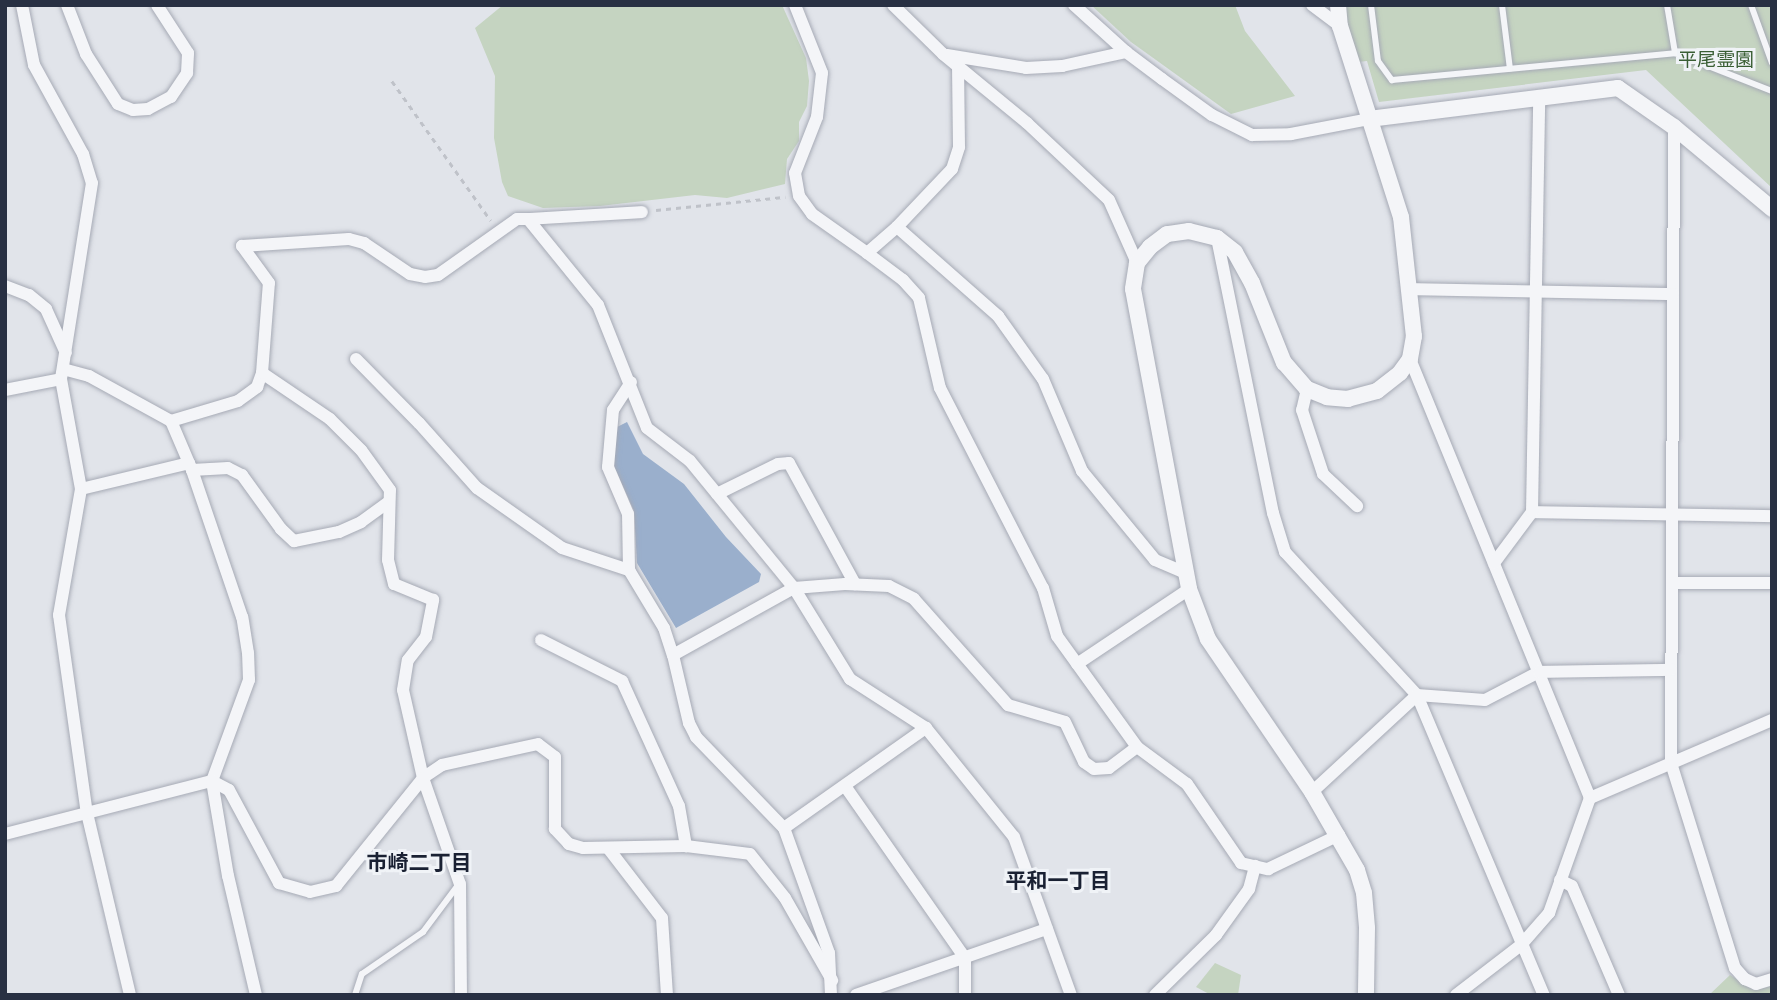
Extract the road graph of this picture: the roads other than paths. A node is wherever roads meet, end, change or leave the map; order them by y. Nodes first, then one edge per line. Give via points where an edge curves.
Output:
1 (22, 5) edge
2 (67, 5) edge
3 (157, 5) edge
4 (795, 5) edge
5 (893, 5) edge
6 (1074, 5) edge
7 (1312, 5) edge
8 (1338, 5) edge
9 (1371, 5) edge
10 (1502, 5) edge
11 (1667, 5) edge
12 (1751, 5) edge
13 (1340, 26) junction
14 (1126, 52) junction
15 (1675, 53) junction
16 (943, 54) junction
17 (1772, 63) edge
18 (958, 65) junction
19 (1510, 69) junction
20 (1772, 92) edge
21 (1539, 99) junction
22 (1369, 119) junction
23 (1674, 127) junction
24 (1772, 209) edge
25 (642, 212) road end
26 (528, 219) junction
27 (897, 227) junction
28 (1217, 238) junction
29 (867, 253) junction
30 (1137, 263) junction
31 (5, 286) edge
32 (1411, 289) junction
33 (1536, 291) junction
34 (1673, 294) junction
35 (66, 353) junction
36 (356, 359) dead end
37 (1410, 359) junction
38 (262, 373) junction
39 (62, 374) junction
40 (631, 382) junction
41 (5, 390) edge
42 (1307, 390) junction
43 (172, 421) junction
44 (190, 467) junction
45 (81, 489) junction
46 (717, 494) junction
47 (389, 502) junction
48 (1357, 506) dead end
49 (1532, 512) junction
50 (1672, 515) junction
51 (1772, 516) edge
52 (1494, 563) junction
53 (629, 570) junction
54 (1187, 581) junction
55 (1671, 583) junction
56 (1772, 583) edge
57 (855, 584) junction
58 (793, 588) junction
59 (541, 640) dead end
60 (673, 655) junction
61 (1077, 664) junction
62 (1671, 670) junction
63 (1539, 672) junction
64 (1417, 695) junction
65 (1772, 720) edge
66 (926, 727) junction
67 (1137, 747) junction
68 (1671, 764) junction
69 (423, 778) junction
70 (212, 781) junction
71 (845, 786) junction
72 (1312, 792) junction
73 (1590, 798) junction
74 (87, 813) junction
75 (784, 828) junction
76 (5, 834) edge
77 (1339, 835) junction
78 (686, 846) junction
79 (607, 848) junction
80 (1255, 866) junction
81 (1560, 880) junction
82 (460, 884) junction
83 (1047, 929) junction
84 (1521, 945) junction
85 (965, 958) junction
86 (1772, 979) edge
87 (832, 980) junction
88 (130, 995) edge
89 (256, 995) edge
90 (355, 995) edge
91 (461, 995) edge
92 (667, 995) edge
93 (831, 995) edge
94 (856, 995) edge
95 (965, 995) edge
96 (1071, 995) edge
97 (1156, 995) edge
98 (1366, 995) edge
99 (1456, 995) edge
100 (1544, 995) edge
101 (1619, 995) edge

1 - 35 street via 34,65 83,154 92,183
2 - 3 street via 86,54 118,104 133,110 148,109 171,97 187,73 188,53
4 - 29 street via 822,73 817,117 795,173 799,196 812,214
5 - 16 street
6 - 14 street
7 - 13 street
8 - 13 street
9 - 19 lane via 1378,61 1392,80
10 - 19 lane
11 - 15 lane
12 - 17 lane
13 - 22 street
14 - 16 street via 1062,66 1026,68
14 - 22 street via 1212,115 1252,135 1292,134
15 - 19 lane
15 - 20 lane
16 - 18 street
18 - 27 street via 959,147 952,169
18 - 30 street via 1109,200
21 - 22 street
21 - 23 street via 1618,88
21 - 33 street
22 - 32 street via 1401,218
23 - 24 street
23 - 34 street
25 - 26 street
26 - 38 street via 517,219 438,275 425,277 410,274 349,239 242,246 269,283
26 - 40 street via 598,305
27 - 29 street
27 - 54 street via 998,316 1043,379 1082,471 1155,560
28 - 30 street via 1189,230 1167,234
28 - 42 street via 1235,252 1283,363
28 - 64 street via 1285,552
29 - 61 street via 919,298 940,388 1043,588 1057,636
30 - 54 street via 1133,289 1138,324
31 - 35 street via 29,295 46,309
32 - 33 street
32 - 37 street via 1414,336
33 - 34 street
33 - 49 street
34 - 50 street
35 - 39 street
36 - 53 street via 477,488 562,548
37 - 42 street via 1377,391 1348,399
37 - 52 street
38 - 43 street via 257,387 238,401
38 - 47 street via 330,419 361,450 390,490
39 - 41 street
39 - 43 street via 89,376
39 - 45 street
40 - 46 street via 647,428 691,461
40 - 53 street via 613,410 608,467 628,514
42 - 48 street via 1302,410 1323,474
43 - 44 street
44 - 45 street
44 - 47 street via 228,468 242,475 295,541 339,532
44 - 70 street via 242,618 248,653 249,680
45 - 74 street via 59,615
46 - 57 street via 789,463
46 - 58 street
47 - 69 street via 388,559 394,584 433,600 426,637 408,660 403,690
49 - 50 street
49 - 52 street
50 - 51 street
50 - 55 street
52 - 63 street
53 - 60 street via 664,628
54 - 61 street
54 - 72 street via 1208,639
55 - 56 street
55 - 62 street
57 - 58 street
57 - 67 street via 889,586 914,599 1008,705 1065,722 1084,762 1094,769 1109,768
58 - 60 street
58 - 66 street via 850,679
59 - 78 street via 622,681 679,806
60 - 75 street via 696,737
61 - 67 street
62 - 63 street
62 - 68 street
63 - 64 street via 1485,700
63 - 73 street
64 - 72 street
64 - 84 street
65 - 68 street
66 - 71 street
66 - 83 street via 1014,837
67 - 80 street via 1187,784 1241,863
68 - 73 street
68 - 86 street via 1735,968 1756,984
69 - 70 street via 336,886 310,892 279,883 229,790
69 - 79 street via 442,765 538,744 555,757 555,829 569,844
69 - 82 street
70 - 74 street
70 - 89 street
71 - 75 street
71 - 85 street
72 - 77 street
73 - 81 street
74 - 76 street
74 - 88 street
75 - 87 street via 829,953
77 - 80 street via 1268,869
77 - 98 street via 1364,893
78 - 79 street
78 - 87 street via 750,854 785,898
79 - 92 street via 662,918
80 - 97 street via 1249,890 1216,934
81 - 84 street via 1549,913
81 - 101 street via 1572,886
82 - 90 lane via 423,932 362,974
82 - 91 street
83 - 85 street
83 - 96 street
84 - 99 street
84 - 100 street
85 - 94 street
85 - 95 street
87 - 93 street

